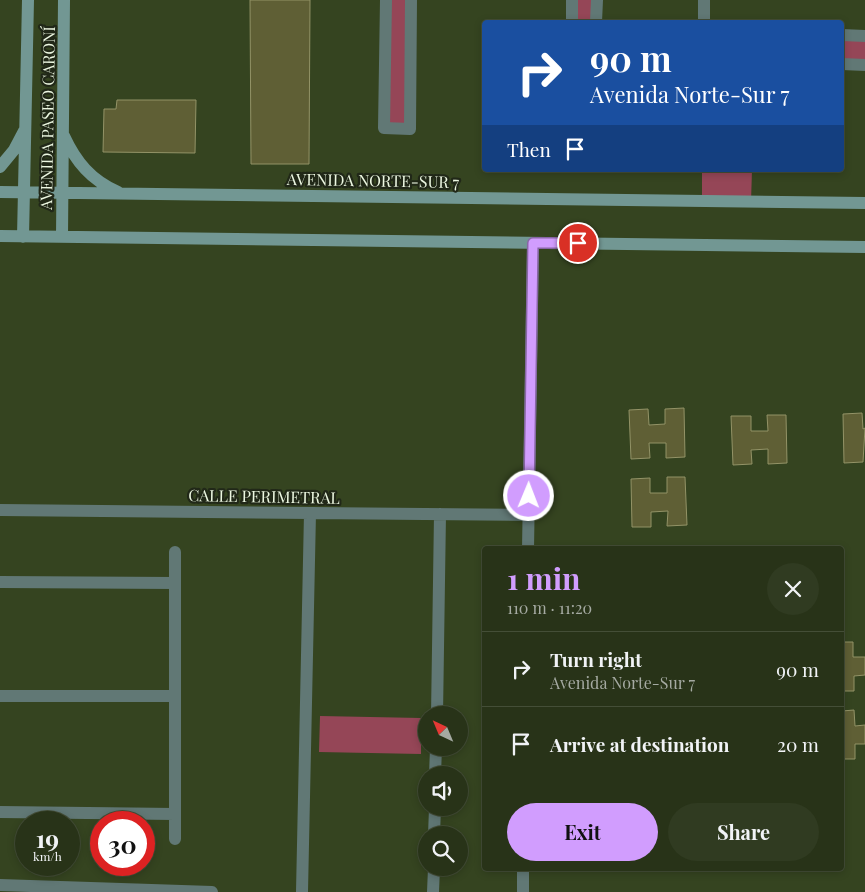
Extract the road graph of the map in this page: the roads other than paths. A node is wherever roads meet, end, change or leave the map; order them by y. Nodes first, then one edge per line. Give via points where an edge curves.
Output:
1 (28, 0) edge
2 (64, 0) edge
3 (386, 0) edge
4 (412, 0) edge
5 (572, 0) edge
6 (597, 0) edge
7 (704, 0) edge
8 (572, 20) edge
9 (596, 20) edge
10 (704, 20) edge
11 (844, 35) edge
12 (865, 36) edge
13 (844, 64) edge
14 (865, 65) edge
15 (25, 129) junction
16 (63, 134) junction
17 (0, 167) edge
18 (0, 192) edge
19 (24, 192) junction
20 (62, 192) junction
21 (120, 193) junction
22 (865, 203) edge
23 (0, 236) edge
24 (23, 237) junction
25 (62, 237) junction
26 (533, 243) junction
27 (865, 247) edge
28 (0, 510) edge
29 (310, 513) junction
30 (440, 514) junction
31 (528, 515) junction
32 (528, 546) edge
33 (174, 552) dead end
34 (0, 582) edge
35 (175, 583) junction
36 (0, 696) edge
37 (175, 696) junction
38 (436, 706) edge
39 (0, 812) edge
40 (175, 814) junction
41 (175, 839) dead end
42 (523, 871) edge
43 (434, 876) edge
44 (0, 885) edge
45 (212, 892) edge
46 (302, 892) edge
47 (433, 892) edge
48 (523, 892) edge

1 - 15 main road, AVENIDA PASEO CARONÍ
2 - 16 main road, AVENIDA PASEO CARONÍ
3 - 4 street via 384,128 410,129
5 - 8 street
6 - 9 street
7 - 10 street
11 - 12 street
13 - 14 street
15 - 17 main road
15 - 19 main road, AVENIDA PASEO CARONÍ
16 - 20 main road, AVENIDA PASEO CARONÍ
16 - 21 main road via 71,152 88,173
18 - 19 main road, AVENIDA NORTE-SUR 7
19 - 20 main road, AVENIDA NORTE-SUR 7
19 - 24 main road, AVENIDA PASEO CARONÍ
20 - 21 main road, AVENIDA NORTE-SUR 7
20 - 25 main road, AVENIDA PASEO CARONÍ
21 - 22 main road, AVENIDA NORTE-SUR 7
23 - 24 main road
24 - 25 main road
25 - 26 main road
26 - 27 main road
26 - 31 street
28 - 29 street, CALLE PERIMETRAL
29 - 30 street, CALLE PERIMETRAL
29 - 46 street
30 - 31 street, CALLE PERIMETRAL
30 - 38 street
31 - 32 street
33 - 35 street
34 - 35 street
35 - 37 street
36 - 37 street
37 - 40 street
39 - 40 street
40 - 41 street
42 - 48 street
43 - 47 street
44 - 45 street

